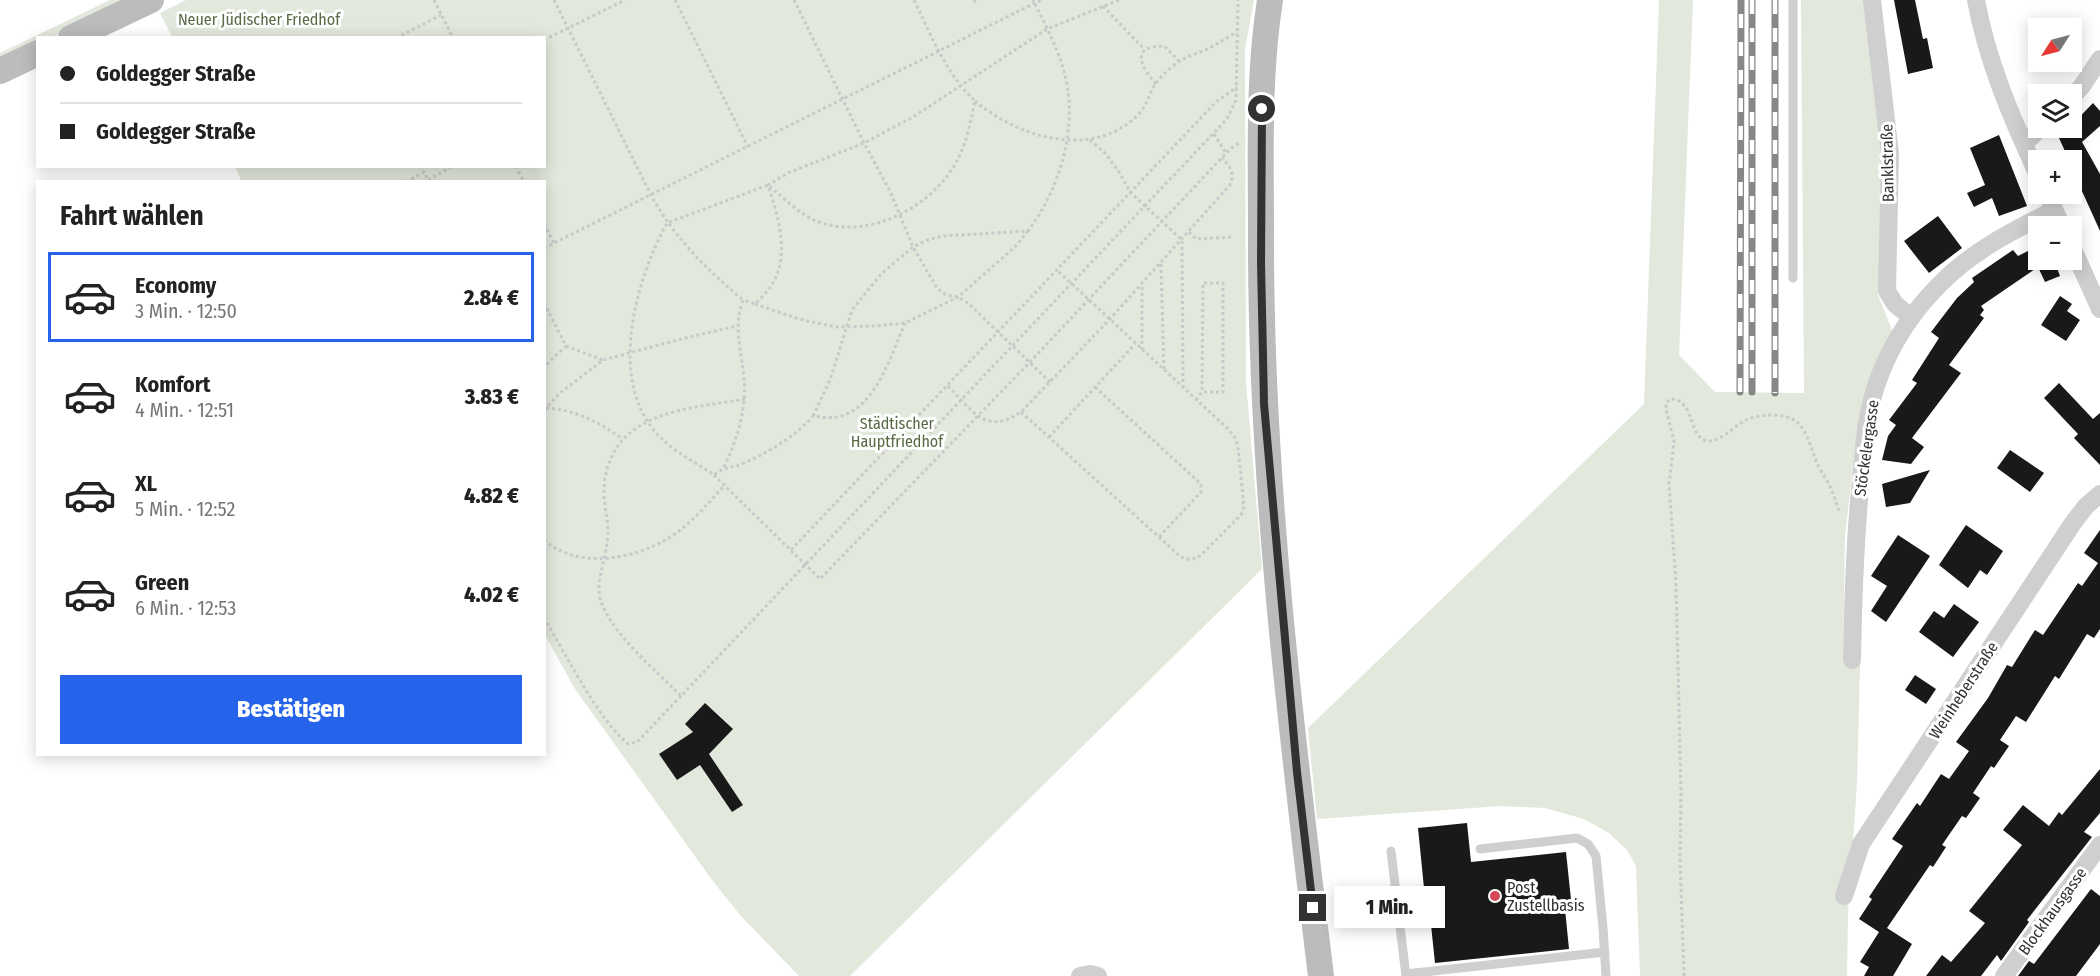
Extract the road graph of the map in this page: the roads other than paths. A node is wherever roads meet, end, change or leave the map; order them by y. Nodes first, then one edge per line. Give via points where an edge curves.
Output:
1 (151, 0) edge
2 (1270, 0) edge
3 (1793, 0) edge
4 (1872, 0) edge
5 (1976, 0) edge
6 (76, 36) edge
7 (36, 54) edge
8 (2100, 59) edge
9 (0, 71) edge
10 (2082, 86) edge
11 (2030, 138) edge
12 (2024, 144) junction
13 (2028, 153) edge
14 (2048, 204) edge
15 (2082, 269) edge
16 (1793, 278) dead end
17 (2100, 309) edge
18 (1911, 317) junction
19 (2100, 494) edge
20 (1852, 660) dead end
21 (2100, 846) edge
22 (1480, 849) dead end
23 (1391, 851) dead end
24 (1844, 896) dead end
25 (1605, 952) junction
26 (1406, 975) edge
27 (1080, 976) edge
28 (1098, 976) edge
29 (1321, 976) edge
30 (1606, 976) edge
31 (2004, 976) edge

1 - 6 street
2 - 29 street via 1261,129 1264,404 1297,772
3 - 16 lane
4 - 18 street, Banklstraße via 1890,154 1887,291
5 - 12 street via 1997,80
7 - 9 street
8 - 10 street
11 - 12 street
12 - 13 street
14 - 18 street, Stöckelergasse via 1970,258 1940,283
15 - 17 street
18 - 20 street, Stöckelergasse via 1892,346 1869,412 1854,541
19 - 24 street, Weinheberstraße via 2073,523 1861,844
21 - 31 street, Blockhausgasse
22 - 25 lane via 1577,838 1588,844 1596,856
23 - 26 lane
25 - 26 lane
25 - 30 lane
27 - 28 street

